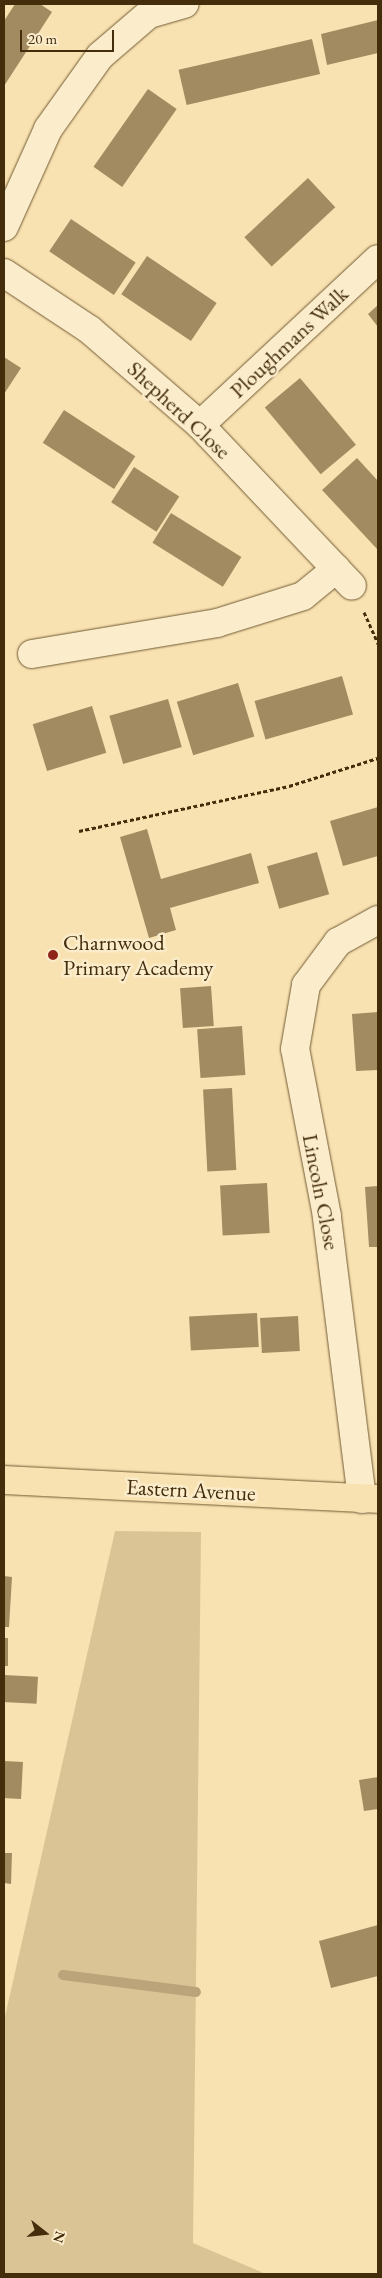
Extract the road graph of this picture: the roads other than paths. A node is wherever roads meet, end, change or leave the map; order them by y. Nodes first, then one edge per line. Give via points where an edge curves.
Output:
1 (185, 4) edge
2 (4, 227) edge
3 (378, 259) edge
4 (4, 273) edge
5 (200, 425) junction
6 (32, 654) dead end
7 (378, 920) edge
8 (4, 1480) edge
9 (370, 1499) edge

1 - 2 street via 149,14 100,56 48,129
3 - 5 street, Ploughmans Walk
4 - 5 street, Shepherd Close via 90,330
5 - 6 street, Shepherd Close via 344,577 303,596 217,623
7 - 9 street, Lincoln Close via 338,942 306,985 295,1049 327,1216
8 - 9 highway, Eastern Avenue

